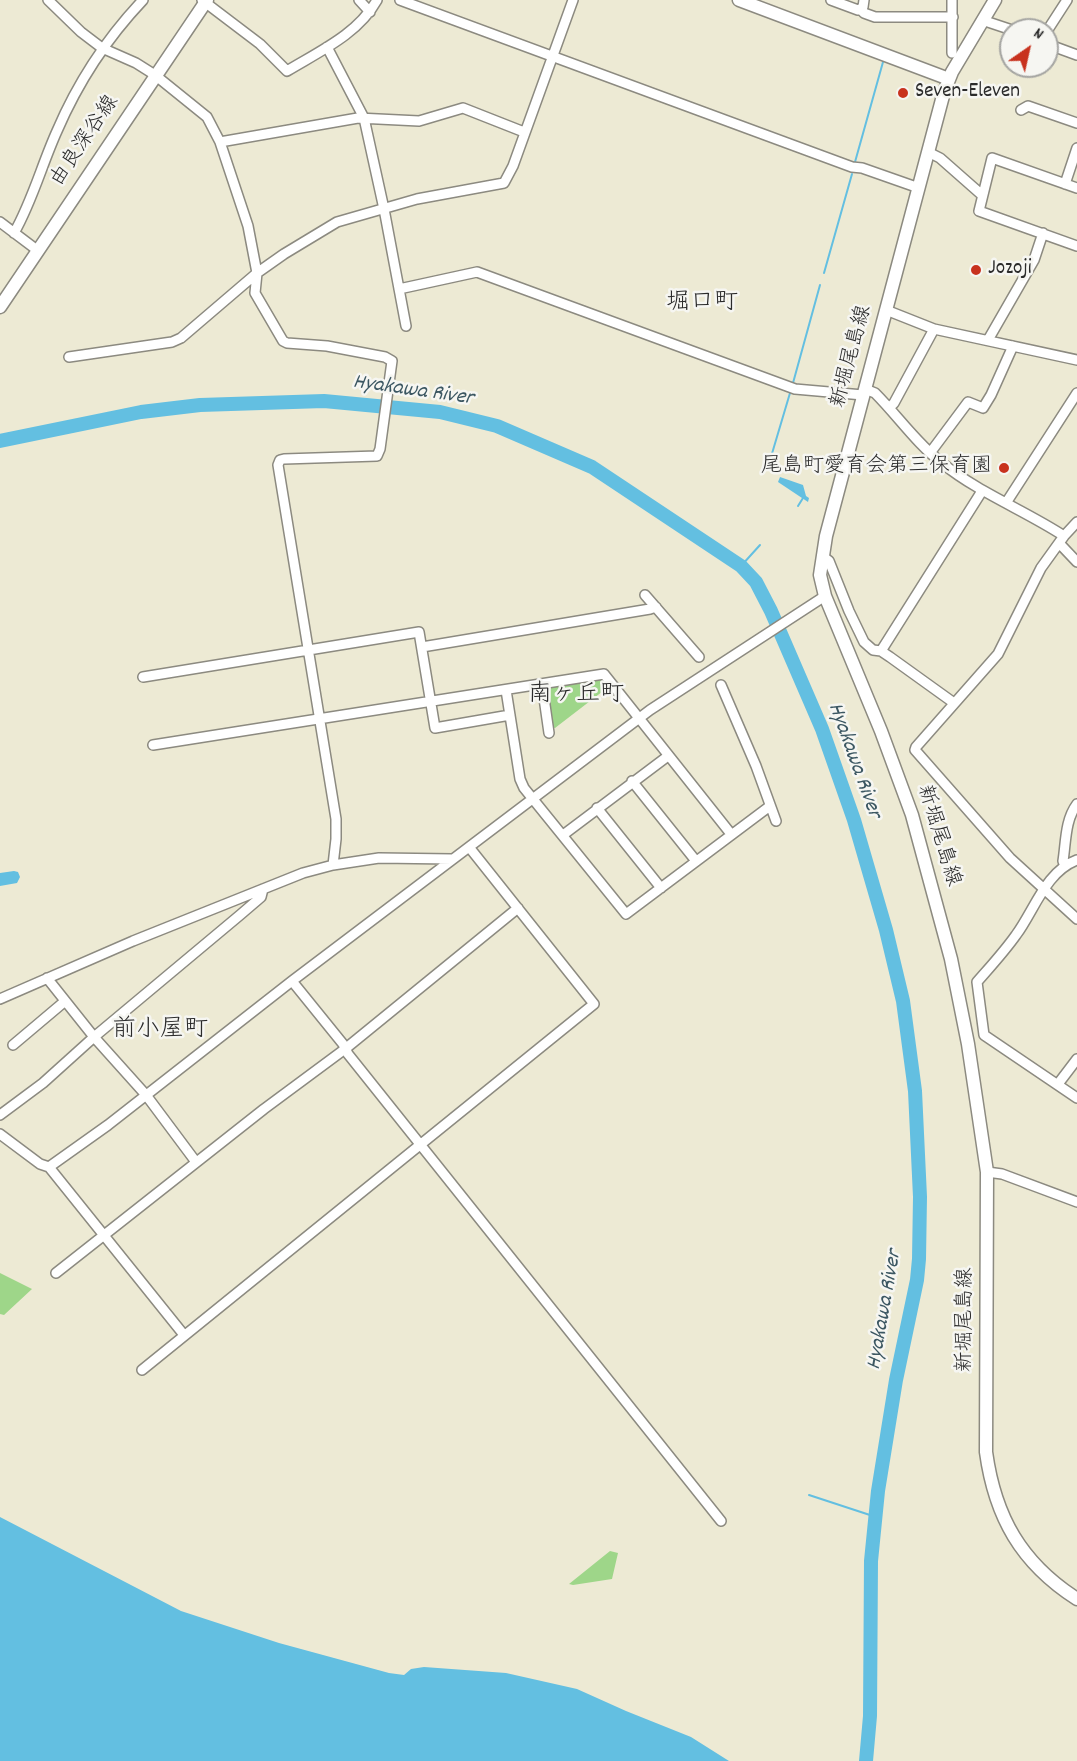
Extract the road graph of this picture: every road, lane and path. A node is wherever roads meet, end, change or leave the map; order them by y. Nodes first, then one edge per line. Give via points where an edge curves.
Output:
1 (48, 0) edge
2 (143, 0) edge
3 (359, 0) edge
4 (377, 0) edge
5 (400, 0) edge
6 (573, 0) edge
7 (831, 0) edge
8 (952, 0) edge
9 (995, 0) edge
10 (1067, 0) edge
11 (205, 1) edge
12 (743, 1) edge
13 (862, 5) edge
14 (370, 12) junction
15 (953, 17) junction
16 (1055, 18) edge
17 (982, 20) junction
18 (999, 26) edge
19 (327, 47) junction
20 (102, 48) junction
21 (1059, 48) edge
22 (952, 53) dead end
23 (1077, 55) edge
24 (553, 57) junction
25 (155, 75) junction
26 (949, 79) junction
27 (1021, 110) dead end
28 (364, 118) junction
29 (1077, 123) edge
30 (524, 132) junction
31 (220, 142) junction
32 (1077, 148) edge
33 (928, 152) junction
34 (1065, 184) junction
35 (919, 188) junction
36 (1077, 188) edge
37 (982, 195) junction
38 (384, 208) junction
39 (0, 222) edge
40 (15, 233) junction
41 (1043, 233) junction
42 (1077, 246) edge
43 (37, 250) junction
44 (257, 273) junction
45 (399, 289) junction
46 (0, 307) edge
47 (886, 310) junction
48 (406, 326) dead end
49 (934, 329) junction
50 (988, 340) junction
51 (1013, 346) junction
52 (69, 357) dead end
53 (1077, 360) edge
54 (864, 392) junction
55 (1077, 393) edge
56 (889, 408) junction
57 (930, 453) junction
58 (982, 491) junction
59 (1006, 503) junction
60 (1077, 522) edge
61 (1061, 539) junction
62 (822, 556) junction
63 (1077, 562) edge
64 (645, 595) dead end
65 (825, 597) junction
66 (656, 607) junction
67 (422, 647) junction
68 (309, 651) junction
69 (881, 651) junction
70 (699, 657) dead end
71 (143, 677) dead end
72 (542, 684) junction
73 (721, 685) dead end
74 (506, 690) junction
75 (430, 701) junction
76 (954, 703) junction
77 (510, 715) junction
78 (639, 719) junction
79 (319, 720) junction
80 (549, 733) dead end
81 (153, 745) dead end
82 (668, 756) junction
83 (632, 781) junction
84 (533, 799) junction
85 (1077, 804) edge
86 (770, 806) junction
87 (597, 808) junction
88 (776, 821) dead end
89 (731, 834) junction
90 (563, 835) junction
91 (470, 847) junction
92 (452, 859) junction
93 (1077, 860) edge
94 (696, 861) junction
95 (333, 865) junction
96 (1065, 866) junction
97 (661, 888) junction
98 (263, 889) junction
99 (1044, 890) junction
100 (518, 908) junction
101 (1077, 920) edge
102 (47, 978) junction
103 (292, 981) junction
104 (0, 999) edge
105 (64, 1002) junction
106 (94, 1037) junction
107 (13, 1045) dead end
108 (345, 1049) junction
109 (1077, 1059) edge
110 (1058, 1084) junction
111 (146, 1095) junction
112 (1077, 1098) edge
113 (0, 1115) edge
114 (0, 1134) edge
115 (422, 1145) junction
116 (196, 1162) junction
117 (49, 1167) junction
118 (987, 1172) junction
119 (1077, 1202) edge
120 (104, 1234) junction
121 (56, 1273) dead end
122 (184, 1335) junction
123 (142, 1370) dead end
124 (721, 1521) dead end
125 (1077, 1599) edge

1 - 20 street
2 - 20 street
3 - 14 street
4 - 14 street
5 - 24 street
6 - 24 street
7 - 13 street
8 - 15 street
9 - 17 main road, 新堀尾島線
10 - 16 street
11 - 19 street via 260,44 287,71
11 - 25 main road, 由良深谷線
12 - 26 main road
13 - 15 street via 864,13 875,17
14 - 19 street via 358,26
15 - 22 street
17 - 18 street
17 - 26 main road, 新堀尾島線
19 - 28 street
20 - 25 street
20 - 40 street via 57,130
21 - 23 street
24 - 30 street
24 - 35 street
25 - 31 street via 207,117
25 - 43 main road, 由良深谷線
26 - 33 main road, 新堀尾島線
27 - 29 street via 1028,106
28 - 30 street via 419,121 463,108
28 - 31 street
28 - 38 street
30 - 38 street via 504,183
31 - 44 street via 248,226
32 - 34 street
33 - 35 main road, 新堀尾島線
33 - 37 street
34 - 36 street
34 - 37 street via 992,158
35 - 47 main road, 新堀尾島線
37 - 41 street via 979,211
38 - 44 street via 337,222
38 - 45 street
39 - 40 street
40 - 43 street
41 - 42 street
41 - 50 street via 1035,260
43 - 46 main road, 由良深谷線
44 - 52 street via 181,338
44 - 68 street via 255,293 287,343 327,346 392,361 377,456 284,459 278,465
45 - 48 street
45 - 54 street via 477,272 795,389
47 - 49 street
47 - 54 main road, 新堀尾島線
49 - 50 street
49 - 56 street
50 - 51 street
51 - 53 street
51 - 57 street via 982,408 968,402
54 - 56 street via 875,393
54 - 62 main road, 新堀尾島線
55 - 59 street
56 - 57 street
57 - 58 street
58 - 59 street
58 - 69 street
59 - 61 street via 1037,518
60 - 61 street
61 - 63 street
61 - 76 street via 1041,568 998,654
62 - 65 main road, 新堀尾島線 via 820,575
62 - 69 street via 829,561 864,642
64 - 66 street
65 - 78 street
65 - 118 main road, 新堀尾島線 via 897,773 937,901 960,1003
66 - 67 street
66 - 70 street
67 - 68 street via 419,632
67 - 75 street
68 - 71 street
68 - 79 street
69 - 76 street
72 - 74 street
72 - 78 street via 604,675
72 - 80 street
73 - 86 street
74 - 75 street
74 - 77 street
75 - 77 street via 435,728
75 - 79 street
76 - 99 street via 916,747 917,753 1010,858
77 - 84 street via 520,779
78 - 82 street
78 - 84 street
79 - 81 street
79 - 95 street via 336,819
82 - 83 street
82 - 89 street
83 - 87 street
83 - 94 street
84 - 90 street
84 - 91 street
85 - 96 street via 1068,821
86 - 88 street
86 - 89 street
87 - 90 street
87 - 97 street
89 - 94 street
90 - 97 street via 626,914
91 - 92 street
91 - 100 street
92 - 95 street via 379,858
92 - 103 street
93 - 96 street
94 - 97 street
95 - 98 street
96 - 99 street
98 - 102 street
98 - 106 street via 261,897
99 - 101 street
99 - 110 street via 1017,934 977,982 984,1035
100 - 108 street
100 - 115 street via 594,1004
102 - 104 street
102 - 105 street
103 - 108 street
103 - 111 street
105 - 106 street
105 - 107 street
106 - 111 street
106 - 113 street
108 - 115 street
108 - 116 street
109 - 110 street
110 - 112 street
111 - 116 street
111 - 117 street
114 - 117 street
115 - 122 street
115 - 124 street
116 - 120 street
117 - 120 street
118 - 119 street
118 - 125 main road, 新堀尾島線 via 989,1477 1008,1530 1051,1581
120 - 121 street
120 - 122 street
122 - 123 street

